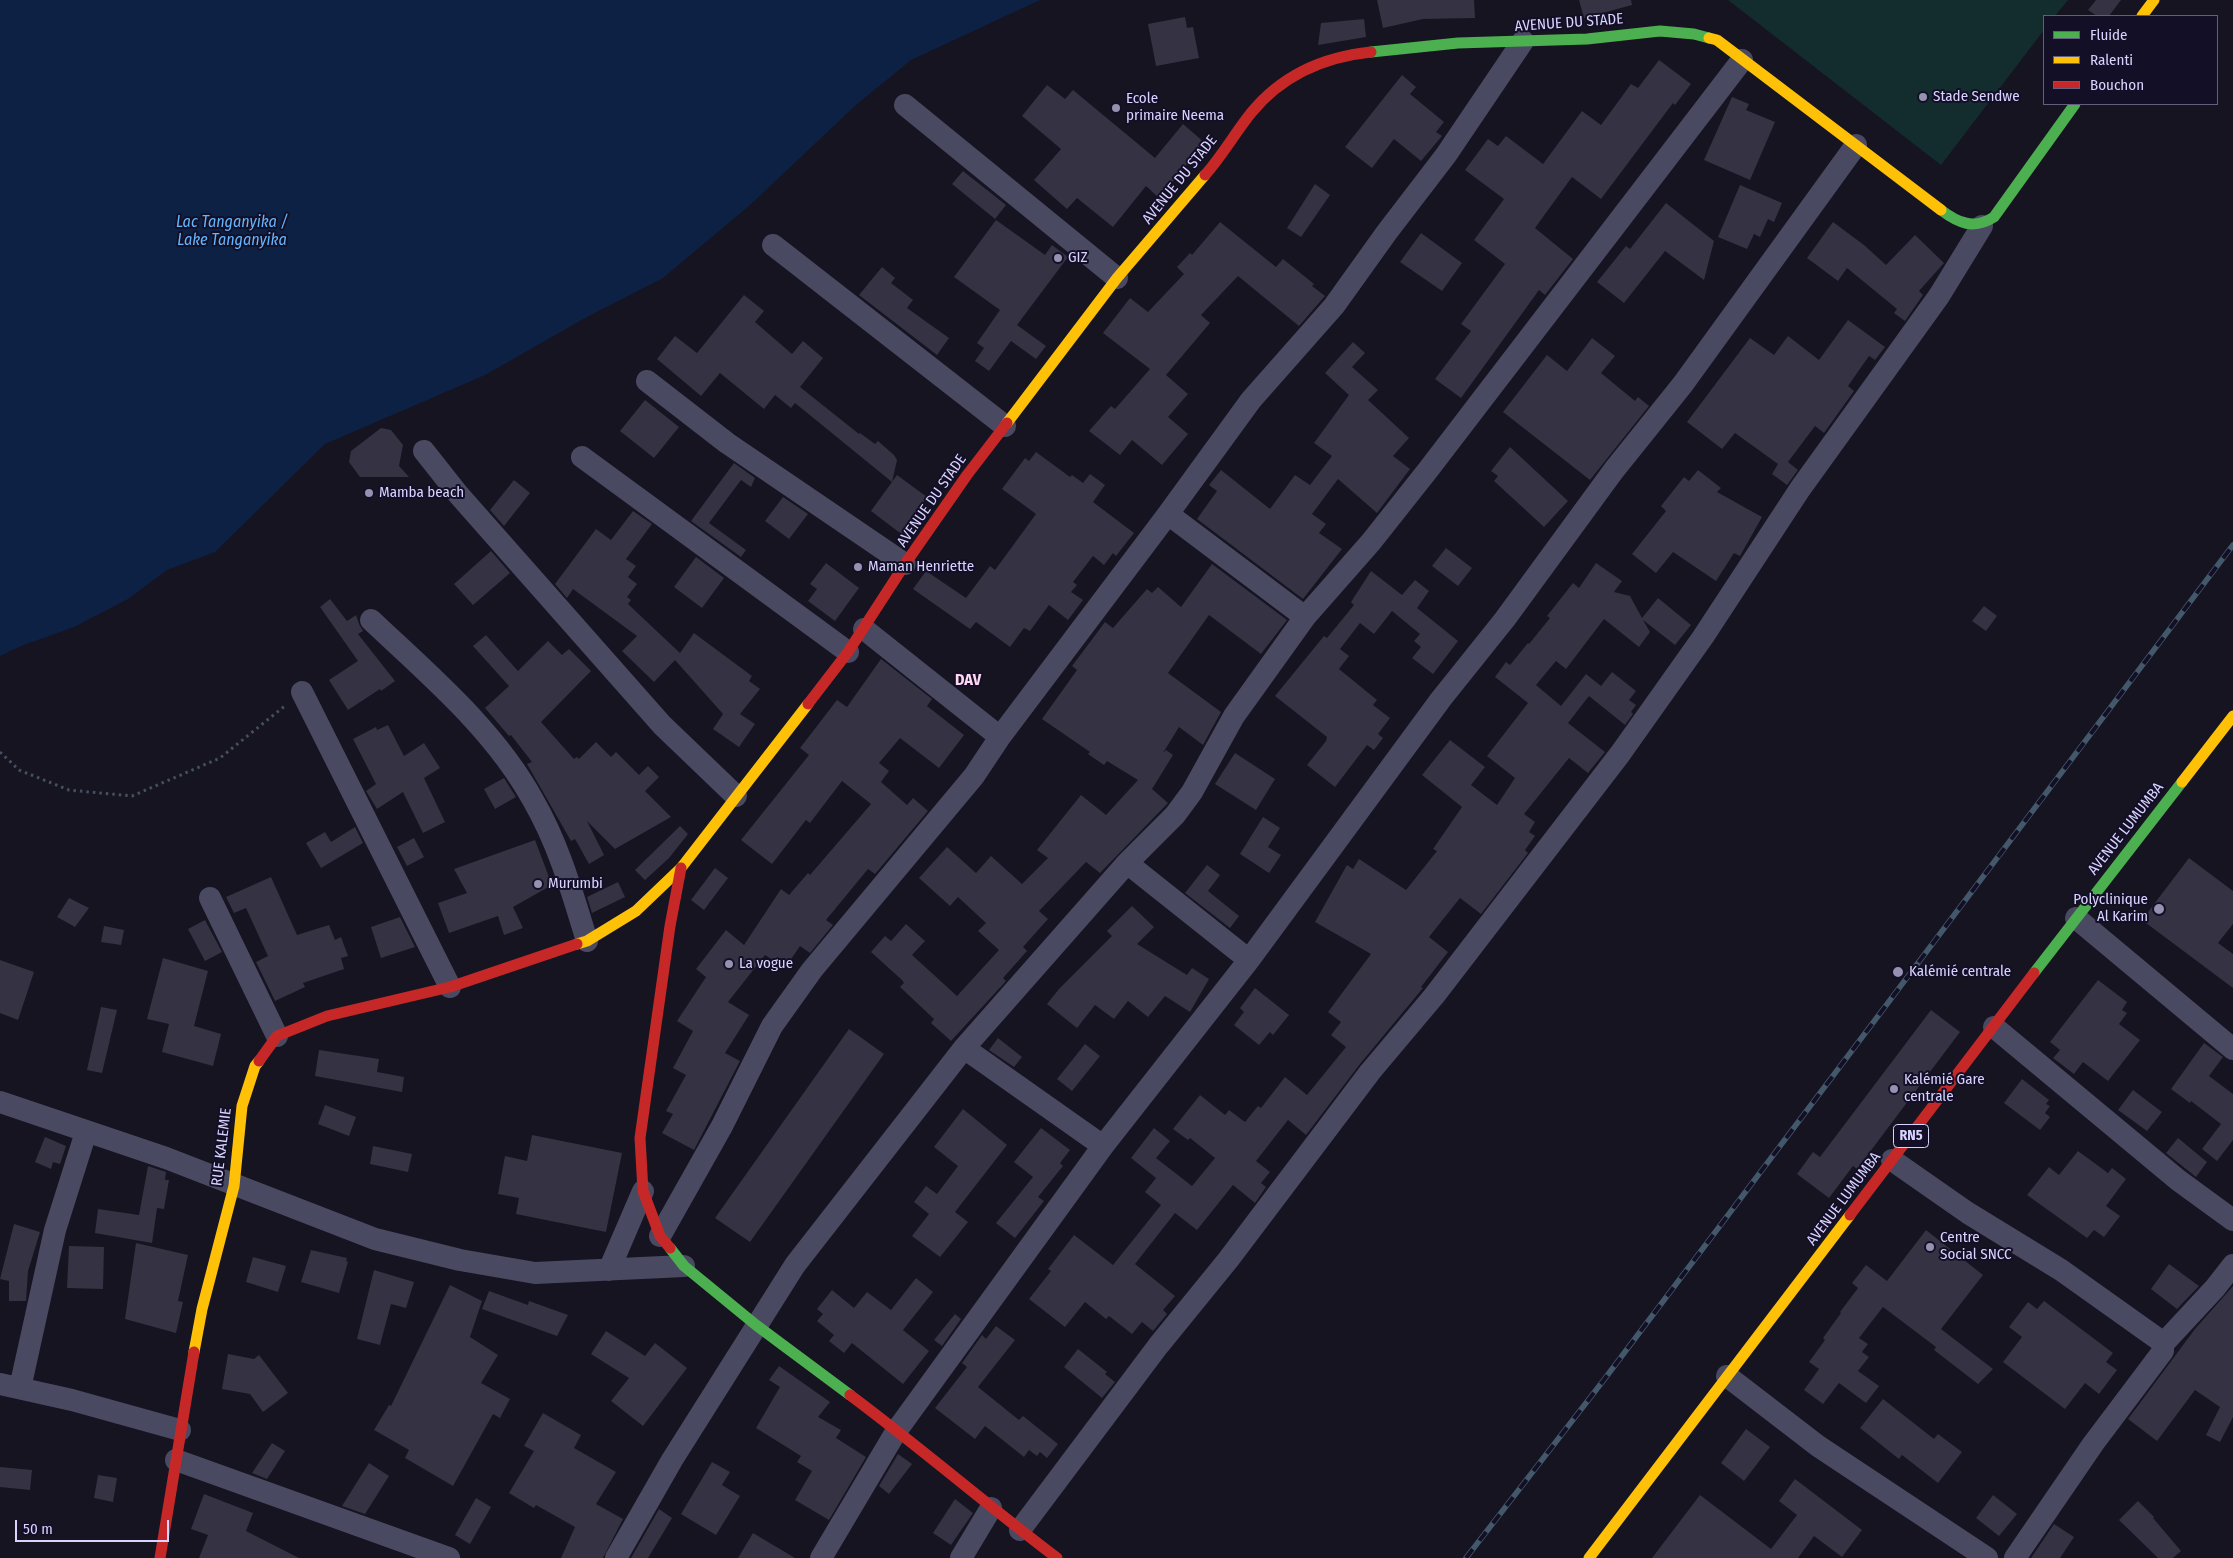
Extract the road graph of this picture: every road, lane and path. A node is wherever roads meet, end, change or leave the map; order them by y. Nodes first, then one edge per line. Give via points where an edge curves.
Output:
1 (2154, 0) edge
2 (2143, 15) edge
3 (1523, 41) junction
4 (1742, 60) junction
5 (905, 105) dead end
6 (2074, 105) edge
7 (1856, 145) junction
8 (1982, 226) junction
9 (772, 245) dead end
10 (1117, 278) junction
11 (647, 381) dead end
12 (1005, 426) junction
13 (424, 451) dead end
14 (582, 457) dead end
15 (1168, 514) junction
16 (905, 564) junction
17 (1305, 616) junction
18 (371, 620) dead end
19 (864, 629) junction
20 (848, 652) junction
21 (302, 692) joint
22 (2233, 716) edge
23 (1000, 737) junction
24 (0, 752) edge
25 (736, 796) junction
26 (1127, 863) junction
27 (681, 868) junction
28 (210, 898) dead end
29 (2076, 918) junction
30 (587, 941) junction
31 (1250, 960) junction
32 (450, 987) junction
33 (1994, 1027) junction
34 (277, 1036) junction
35 (2230, 1041) edge
36 (964, 1048) junction
37 (0, 1102) edge
38 (86, 1132) junction
39 (1103, 1146) junction
40 (1892, 1160) junction
41 (234, 1186) junction
42 (643, 1191) junction
43 (2233, 1220) edge
44 (660, 1236) junction
45 (2233, 1265) edge
46 (684, 1266) junction
47 (609, 1270) junction
48 (756, 1325) junction
49 (2163, 1344) junction
50 (1727, 1376) junction
51 (10, 1386) edge
52 (180, 1430) junction
53 (897, 1430) junction
54 (176, 1460) junction
55 (991, 1508) junction
56 (1020, 1530) junction
57 (160, 1558) edge
58 (449, 1558) edge
59 (616, 1558) edge
60 (821, 1558) edge
61 (961, 1558) edge
62 (1057, 1558) edge
63 (1590, 1558) edge
64 (1987, 1558) edge
65 (2014, 1558) edge

1 - 2 main road
3 - 4 main road, AVENUE DU STADE via 1587,39 1660,31 1717,40
3 - 10 main road, AVENUE DU STADE via 1360,52 1309,66 1282,84 1252,112 1212,168
3 - 15 street via 1446,155 1334,306 1251,400
4 - 7 main road, AVENUE DU STADE
4 - 17 street via 1428,470 1371,542
5 - 10 street
6 - 8 main road via 1994,217
7 - 8 main road, AVENUE DU STADE via 1954,220
7 - 31 street via 1683,384 1441,700
8 - 56 street via 1939,296 1800,489 1703,637 1620,754 1158,1346
9 - 12 street
10 - 12 main road, AVENUE DU STADE
11 - 16 street via 727,443
12 - 16 main road, AVENUE DU STADE
13 - 25 street via 458,494 662,725
14 - 20 street
15 - 17 street
15 - 23 street
16 - 19 main road, AVENUE DU STADE
17 - 26 street via 1234,716 1192,792
18 - 30 street via 441,687 496,746 533,799 564,866
19 - 20 main road, AVENUE DU STADE
19 - 23 street
20 - 25 main road, AVENUE DU STADE
21 - 24 path via 220,758 132,796 70,790 19,770
21 - 32 street
22 - 29 main road, AVENUE LUMUMBA / RN5
23 - 44 street via 974,776 812,970 772,1026 722,1126
25 - 27 main road, AVENUE DU STADE
26 - 31 street
26 - 36 street
27 - 30 main road via 636,911
27 - 42 main road via 640,1138
28 - 34 street
29 - 33 main road, AVENUE LUMUMBA / RN5
29 - 35 street
30 - 32 main road
31 - 39 street
32 - 34 main road via 327,1016
33 - 40 main road, AVENUE LUMUMBA / RN5
33 - 43 street via 2178,1180
34 - 41 main road, RUE KALEMIE via 255,1066 242,1106
36 - 39 street
36 - 48 street via 795,1265
37 - 38 street
38 - 41 street via 166,1158
38 - 51 street
39 - 53 street
40 - 49 street via 1968,1213 2061,1270
40 - 50 main road, AVENUE LUMUMBA / RN5
41 - 47 street via 375,1239 460,1260 535,1272
41 - 52 main road, RUE KALEMIE via 202,1309
42 - 44 main road
42 - 47 street
44 - 46 main road
45 - 49 street
46 - 47 street
46 - 48 main road
48 - 53 main road
48 - 59 street
49 - 65 street via 2163,1350
50 - 63 main road, AVENUE LUMUMBA / RN5
50 - 64 street via 1818,1446
51 - 52 street
52 - 54 main road, RUE KALEMIE
53 - 55 main road
53 - 60 street
54 - 57 main road, RUE KALEMIE
54 - 58 street
55 - 56 main road
55 - 61 street
56 - 62 main road

